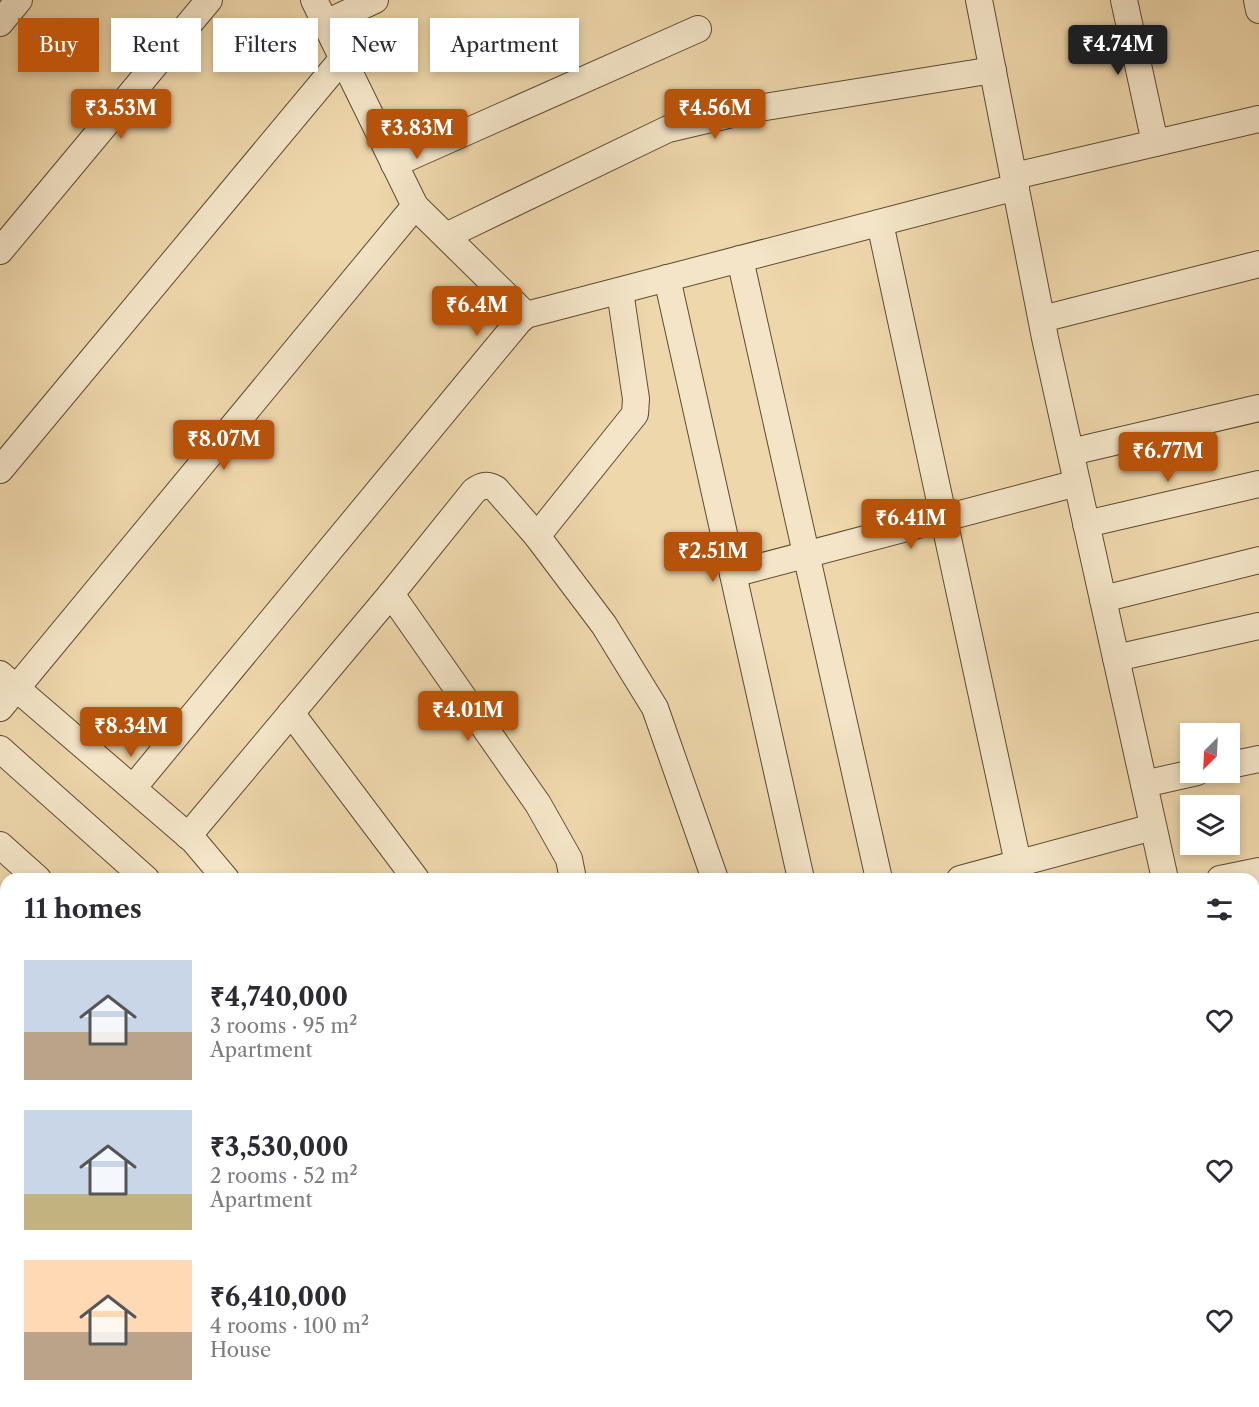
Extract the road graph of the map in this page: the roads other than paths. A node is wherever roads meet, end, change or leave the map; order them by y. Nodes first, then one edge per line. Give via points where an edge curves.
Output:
1 (19, 0) edge
2 (209, 0) edge
3 (314, 0) edge
4 (375, 0) edge
5 (979, 0) edge
6 (1124, 0) edge
7 (1257, 0) edge
8 (1259, 10) edge
9 (0, 23) edge
10 (326, 23) junction
11 (698, 29) dead end
12 (330, 31) edge
13 (993, 70) junction
14 (331, 72) edge
15 (350, 72) edge
16 (1259, 119) edge
17 (1155, 143) junction
18 (394, 164) junction
19 (1015, 182) junction
20 (416, 206) junction
21 (880, 223) junction
22 (446, 236) junction
23 (0, 251) edge
24 (741, 259) junction
25 (1259, 264) edge
26 (667, 278) junction
27 (620, 291) junction
28 (526, 315) junction
29 (1041, 319) junction
30 (1259, 408) edge
31 (1071, 452) junction
32 (0, 470) edge
33 (1077, 483) junction
34 (1259, 484) edge
35 (944, 519) junction
36 (1086, 524) junction
37 (537, 536) junction
38 (807, 554) junction
39 (1259, 560) edge
40 (733, 574) junction
41 (391, 594) junction
42 (1103, 599) junction
43 (1259, 626) edge
44 (1116, 657) junction
45 (8, 681) edge
46 (0, 708) edge
47 (291, 713) junction
48 (0, 749) edge
49 (1259, 759) edge
50 (1240, 763) edge
51 (1180, 776) edge
52 (1144, 784) junction
53 (133, 788) junction
54 (1154, 827) junction
55 (188, 836) junction
56 (0, 845) edge
57 (1018, 864) junction
58 (31, 873) edge
59 (139, 873) edge
60 (221, 873) edge
61 (411, 873) edge
62 (572, 873) edge
63 (713, 873) edge
64 (800, 873) edge
65 (878, 873) edge
66 (983, 873) edge
67 (1164, 873) edge

1 - 9 street
2 - 23 street
3 - 10 street
4 - 10 street
5 - 13 street
6 - 17 street
7 - 8 street
10 - 12 street
11 - 18 street
13 - 19 street
13 - 22 street via 753,109 668,129
14 - 32 street
15 - 18 street
16 - 17 street
17 - 19 street
18 - 20 street
19 - 21 street
19 - 29 street
20 - 22 street
20 - 45 street
21 - 24 street
21 - 35 street
22 - 28 street
24 - 26 street
24 - 38 street
25 - 29 street
26 - 27 street
26 - 40 street
27 - 28 street
27 - 37 street via 635,414
28 - 53 street
29 - 31 street
30 - 31 street
31 - 33 street
33 - 35 street
33 - 36 street
34 - 36 street
35 - 38 street
35 - 57 street
36 - 42 street
37 - 41 street via 496,489 489,485 479,487
37 - 63 street via 604,625 655,708
38 - 40 street
38 - 65 street
39 - 42 street
40 - 64 street
41 - 47 street
41 - 62 street via 538,804 569,859
42 - 44 street
43 - 44 street
44 - 52 street
45 - 46 street
45 - 53 street
47 - 55 street
47 - 61 street
48 - 59 street
49 - 50 street
51 - 52 street
52 - 54 street
53 - 55 street
54 - 57 street
54 - 67 street
55 - 60 street
56 - 58 street
57 - 66 street

